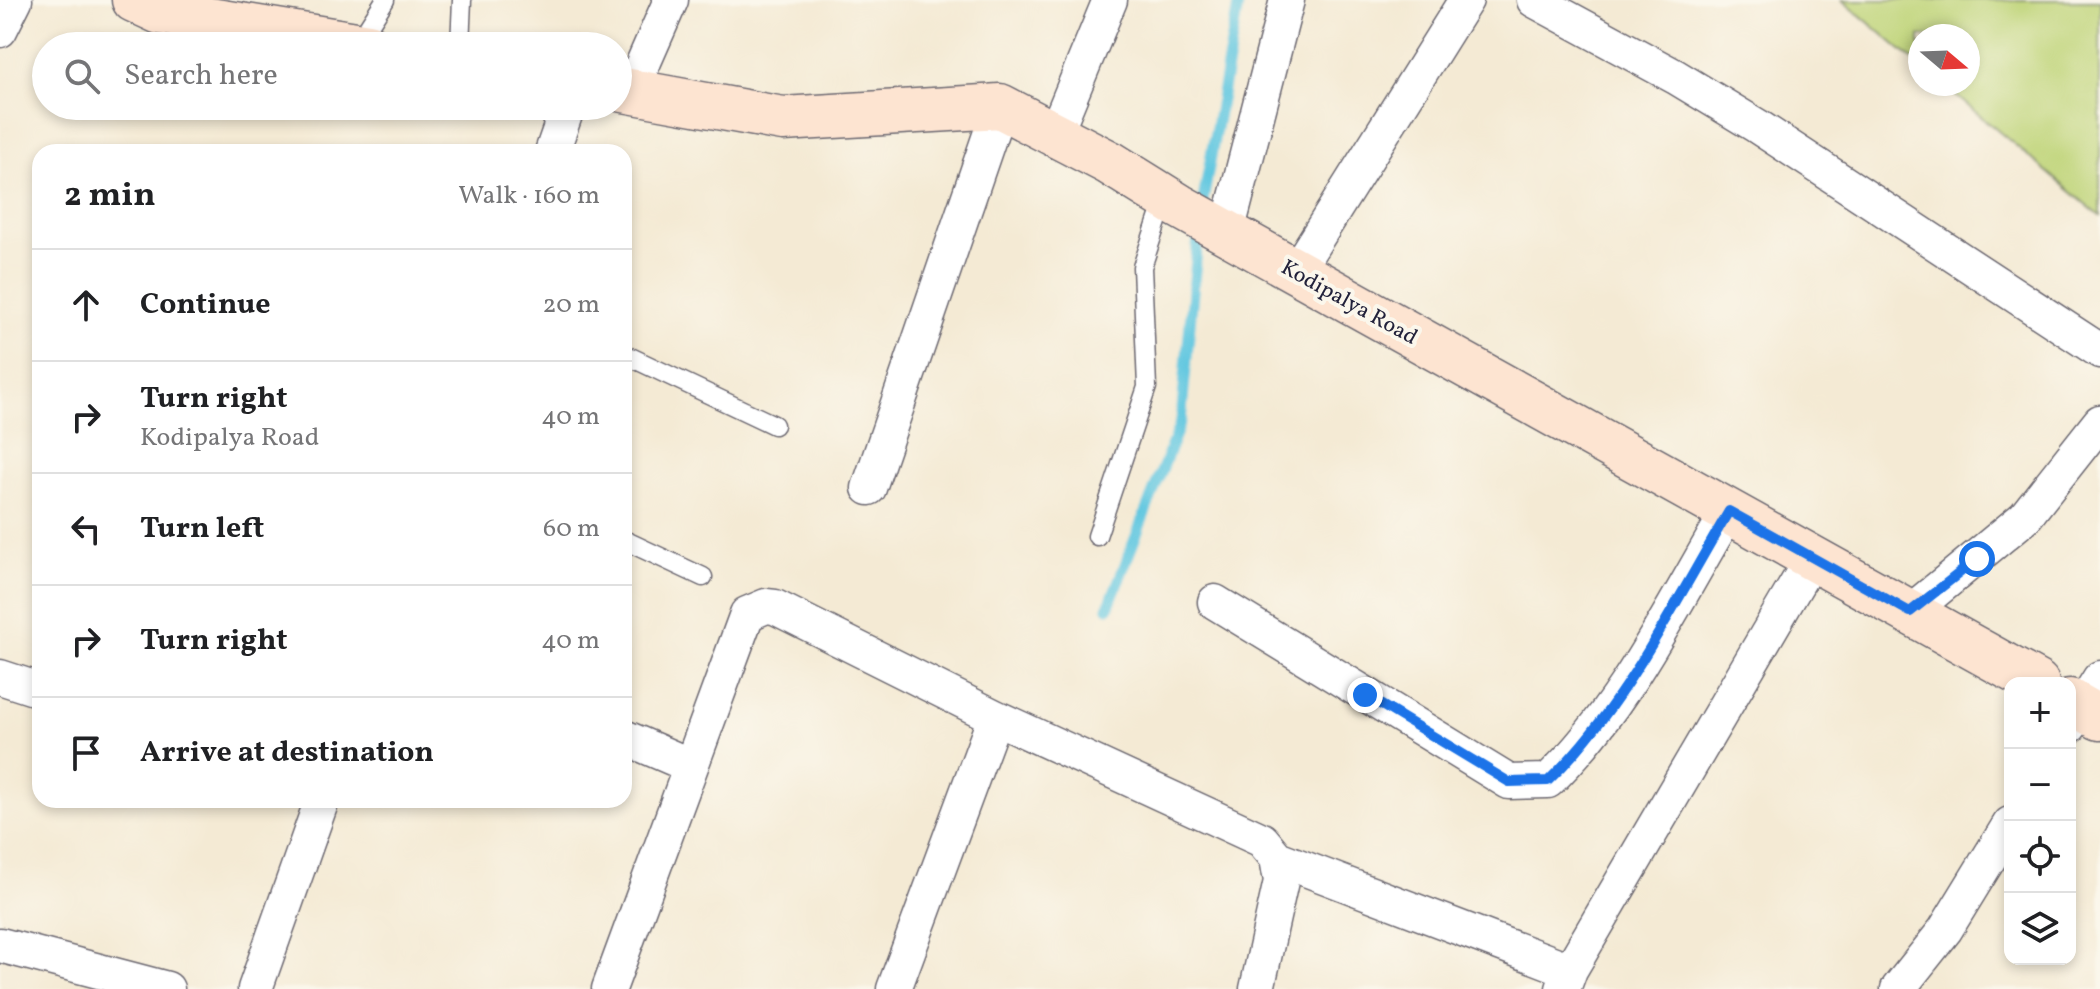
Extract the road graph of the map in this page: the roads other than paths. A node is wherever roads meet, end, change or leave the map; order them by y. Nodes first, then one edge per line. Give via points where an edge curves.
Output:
1 (15, 0) edge
2 (385, 0) edge
3 (462, 0) edge
4 (671, 0) edge
5 (1110, 0) edge
6 (1287, 0) edge
7 (1466, 0) edge
8 (1534, 0) edge
9 (154, 4) edge
10 (0, 30) edge
11 (296, 32) edge
12 (369, 32) edge
13 (461, 32) edge
14 (632, 75) edge
15 (632, 91) edge
16 (1000, 106) junction
17 (563, 120) edge
18 (1054, 136) junction
19 (555, 144) edge
20 (1172, 202) junction
21 (1224, 230) junction
22 (1296, 271) junction
23 (2100, 351) edge
24 (632, 358) edge
25 (2100, 422) edge
26 (774, 425) dead end
27 (869, 488) dead end
28 (1729, 511) junction
29 (1097, 536) dead end
30 (632, 544) edge
31 (1812, 558) junction
32 (703, 577) dead end
33 (1215, 602) dead end
34 (1910, 612) junction
35 (0, 677) edge
36 (2026, 677) edge
37 (32, 687) edge
38 (995, 717) junction
39 (632, 740) edge
40 (691, 766) junction
41 (319, 808) edge
42 (2004, 834) edge
43 (1277, 858) junction
44 (0, 945) edge
45 (1566, 980) edge
46 (167, 989) edge
47 (255, 989) edge
48 (609, 989) edge
49 (894, 989) edge
50 (1257, 989) edge
51 (1898, 989) edge

1 - 10 street
2 - 12 lane
3 - 13 lane
4 - 14 street
5 - 18 street
6 - 21 street
7 - 22 street
8 - 23 street via 1757,126
9 - 11 main road
15 - 16 main road via 783,119
16 - 18 main road, Kodipalya Road
16 - 27 street
17 - 19 street
18 - 20 main road, Kodipalya Road
20 - 21 main road, Kodipalya Road
20 - 29 lane via 1142,267 1147,387
21 - 22 main road, Kodipalya Road
22 - 28 main road, Kodipalya Road
24 - 26 lane
25 - 34 street via 2025,517
28 - 31 main road, Kodipalya Road
28 - 33 street via 1613,707 1548,781 1509,782
30 - 32 lane
31 - 34 main road, Kodipalya Road
31 - 45 street
34 - 36 main road, Kodipalya Road
35 - 37 street
38 - 40 street via 766,606 747,614
38 - 43 street via 1262,840
38 - 49 street
39 - 40 street
40 - 48 street
41 - 47 street
42 - 51 street via 1945,930
43 - 45 street
43 - 50 street via 1281,881
44 - 46 street

